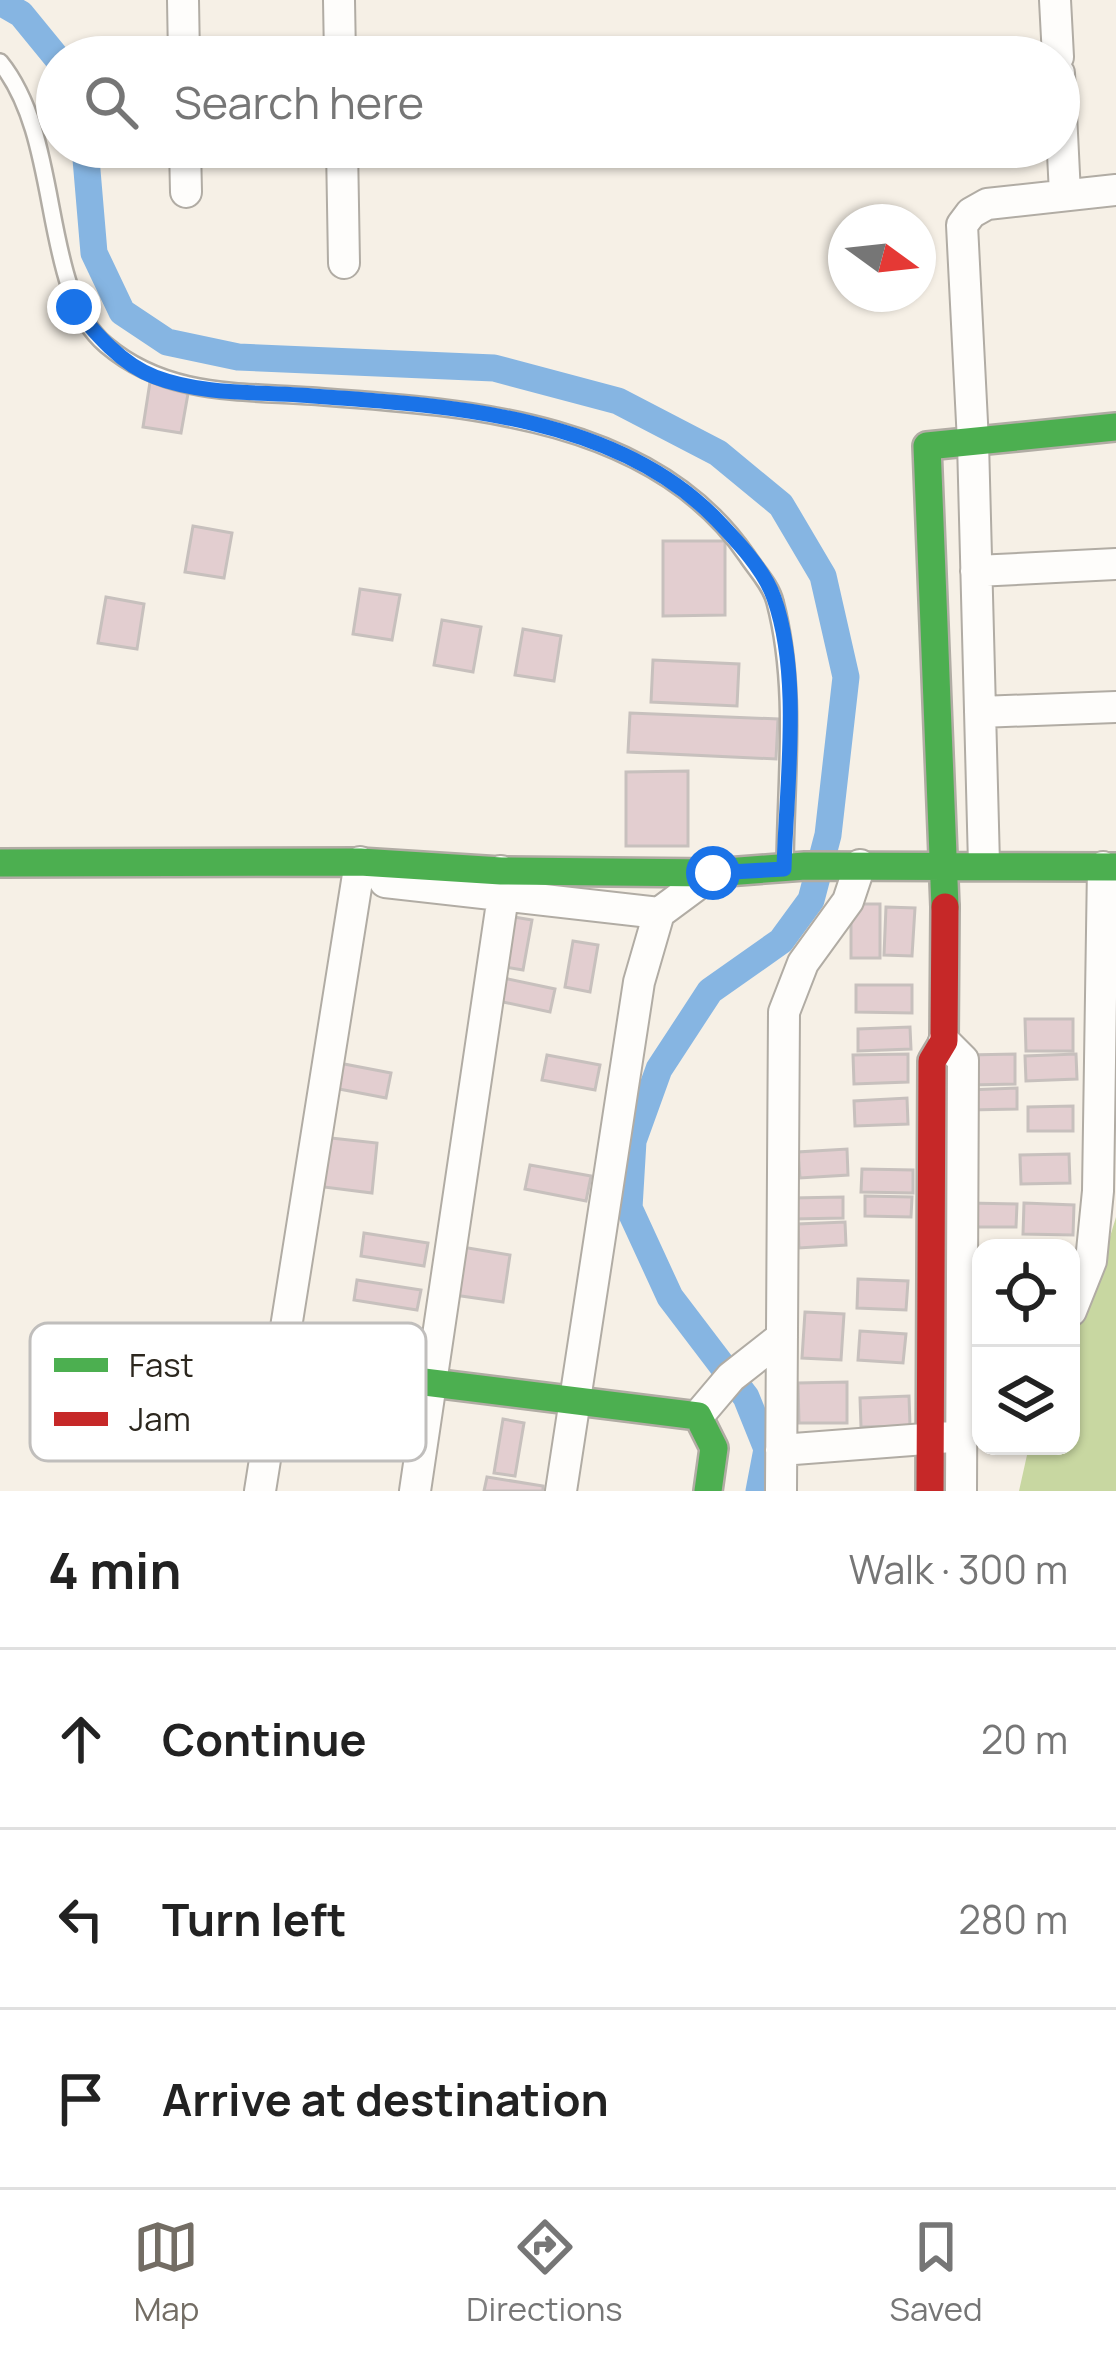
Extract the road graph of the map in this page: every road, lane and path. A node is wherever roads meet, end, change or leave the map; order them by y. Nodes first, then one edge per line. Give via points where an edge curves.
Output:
1 (183, 0) edge
2 (339, 0) edge
3 (1055, 0) edge
4 (184, 36) edge
5 (340, 36) edge
6 (1057, 36) edge
7 (0, 62) edge
8 (36, 134) edge
9 (45, 168) edge
10 (185, 168) edge
11 (342, 168) edge
12 (1064, 168) edge
13 (1116, 190) edge
14 (186, 192) dead end
15 (1065, 194) junction
16 (344, 263) dead end
17 (1116, 427) edge
18 (973, 442) junction
19 (1116, 564) edge
20 (976, 571) junction
21 (1116, 707) edge
22 (980, 712) junction
23 (0, 863) edge
24 (945, 864) junction
25 (983, 865) junction
26 (855, 866) junction
27 (795, 867) junction
28 (1109, 867) edge
29 (360, 871) junction
30 (713, 873) junction
31 (502, 884) junction
32 (659, 913) junction
33 (944, 1041) junction
34 (963, 1192) junction
35 (931, 1193) junction
36 (1080, 1288) edge
37 (287, 1323) edge
38 (782, 1337) junction
39 (426, 1381) edge
40 (433, 1382) junction
41 (577, 1402) junction
42 (698, 1416) junction
43 (426, 1424) edge
44 (958, 1436) edge
45 (782, 1450) junction
46 (265, 1461) edge
47 (420, 1461) edge
48 (260, 1491) edge
49 (415, 1491) edge
50 (561, 1491) edge
51 (708, 1491) edge
52 (781, 1491) edge
53 (930, 1491) edge
54 (961, 1491) edge

1 - 4 street
2 - 5 street
3 - 6 street
7 - 8 lane
9 - 27 lane via 74,307 104,344 152,376 196,388 434,404 544,425 688,491 774,596 789,673
10 - 14 street
11 - 16 street
12 - 15 street
13 - 15 street
15 - 18 street via 987,204 962,225
17 - 18 street
18 - 20 street
18 - 24 street via 927,446
19 - 20 street
20 - 22 street
21 - 22 street
22 - 25 street
23 - 29 street
24 - 25 street
24 - 26 street
24 - 33 street
25 - 28 street
26 - 27 street
26 - 38 street via 848,901 803,963 784,1012
27 - 30 street
28 - 36 street via 1098,1191
29 - 31 street
29 - 37 street
30 - 31 street
30 - 32 street
31 - 32 street
31 - 40 street
32 - 41 street via 639,982
33 - 34 street via 963,1060
33 - 35 street via 932,1061
34 - 35 street
34 - 44 street
35 - 44 street
38 - 42 street
38 - 45 street
39 - 40 street
40 - 41 street
40 - 43 street
41 - 42 street
41 - 50 street
42 - 51 street via 714,1448
44 - 45 street
44 - 53 street
44 - 54 street
45 - 52 street
46 - 48 street
47 - 49 street

